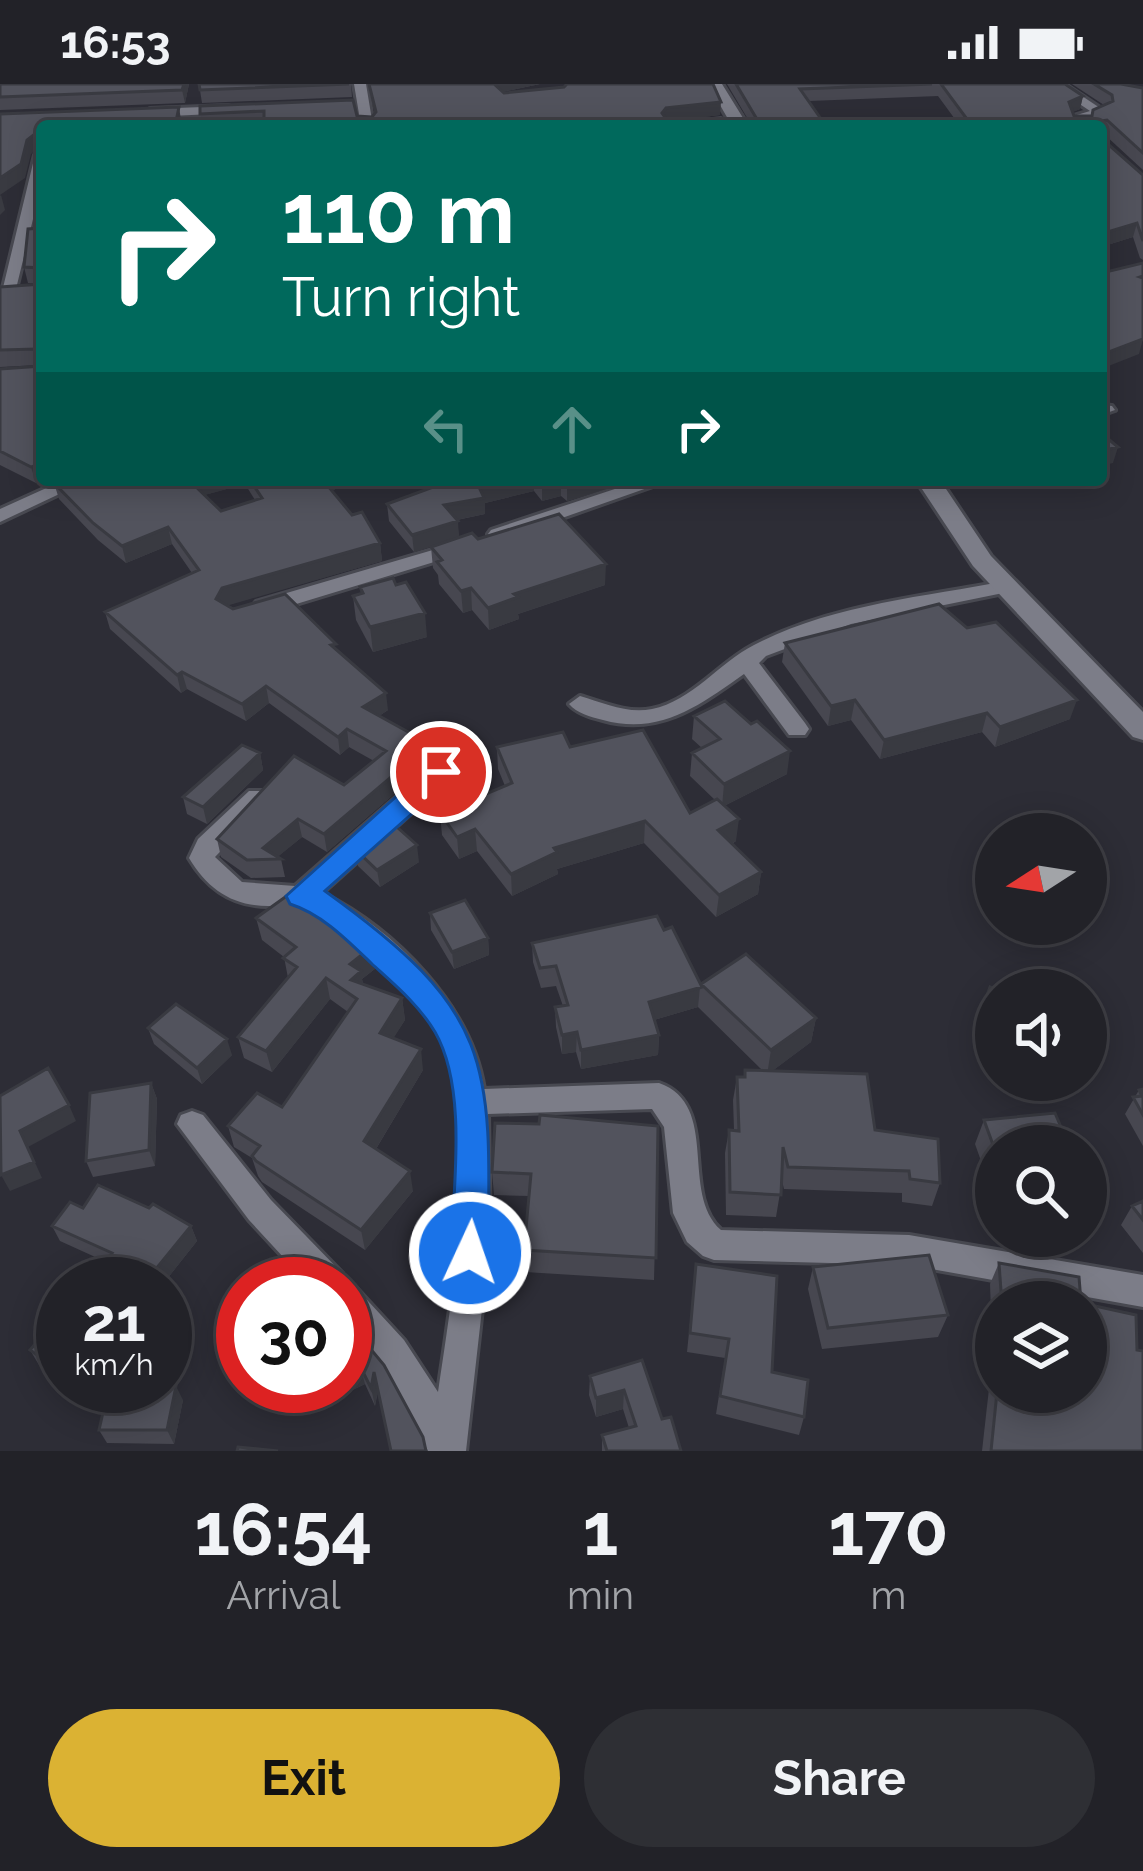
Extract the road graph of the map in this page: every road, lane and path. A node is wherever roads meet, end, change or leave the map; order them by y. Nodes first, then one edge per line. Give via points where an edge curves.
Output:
1 (360, 84) edge
2 (702, 84) edge
3 (715, 84) edge
4 (1056, 84) edge
5 (364, 104) junction
6 (341, 105) edge
7 (252, 110) edge
8 (215, 111) junction
9 (131, 114) edge
10 (210, 120) edge
11 (366, 120) edge
12 (720, 120) edge
13 (736, 120) edge
14 (1077, 120) edge
15 (36, 181) edge
16 (10, 293) edge
17 (66, 486) edge
18 (643, 486) edge
19 (932, 486) edge
20 (953, 486) edge
21 (0, 496) edge
22 (20, 506) junction
23 (0, 516) edge
24 (1006, 587) junction
25 (235, 615) edge
26 (747, 662) junction
27 (1143, 700) edge
28 (580, 704) dead end
29 (797, 729) dead end
30 (1143, 730) edge
31 (441, 772) dead end
32 (281, 774) edge
33 (301, 896) junction
34 (470, 1102) junction
35 (192, 1124) dead end
36 (304, 1257) edge
37 (1143, 1291) edge
38 (372, 1329) edge
39 (447, 1451) edge

1 - 5 street
2 - 12 main road
3 - 13 main road
4 - 14 street via 1100,112
5 - 6 street
5 - 11 street
7 - 8 street
8 - 9 street
8 - 10 street
15 - 16 street
17 - 22 street
18 - 25 street
19 - 24 main road
20 - 27 main road via 1021,577
21 - 22 street
22 - 23 street
24 - 26 street via 846,618
24 - 30 main road
26 - 28 street via 646,722
26 - 29 street
31 - 33 street
32 - 33 street via 202,858 232,889 255,899
33 - 34 street via 316,899 424,993 452,1030
34 - 37 street via 659,1096 676,1119 688,1212 699,1236 714,1245 909,1250
34 - 39 street via 471,1235
35 - 36 street
38 - 39 street via 405,1365

